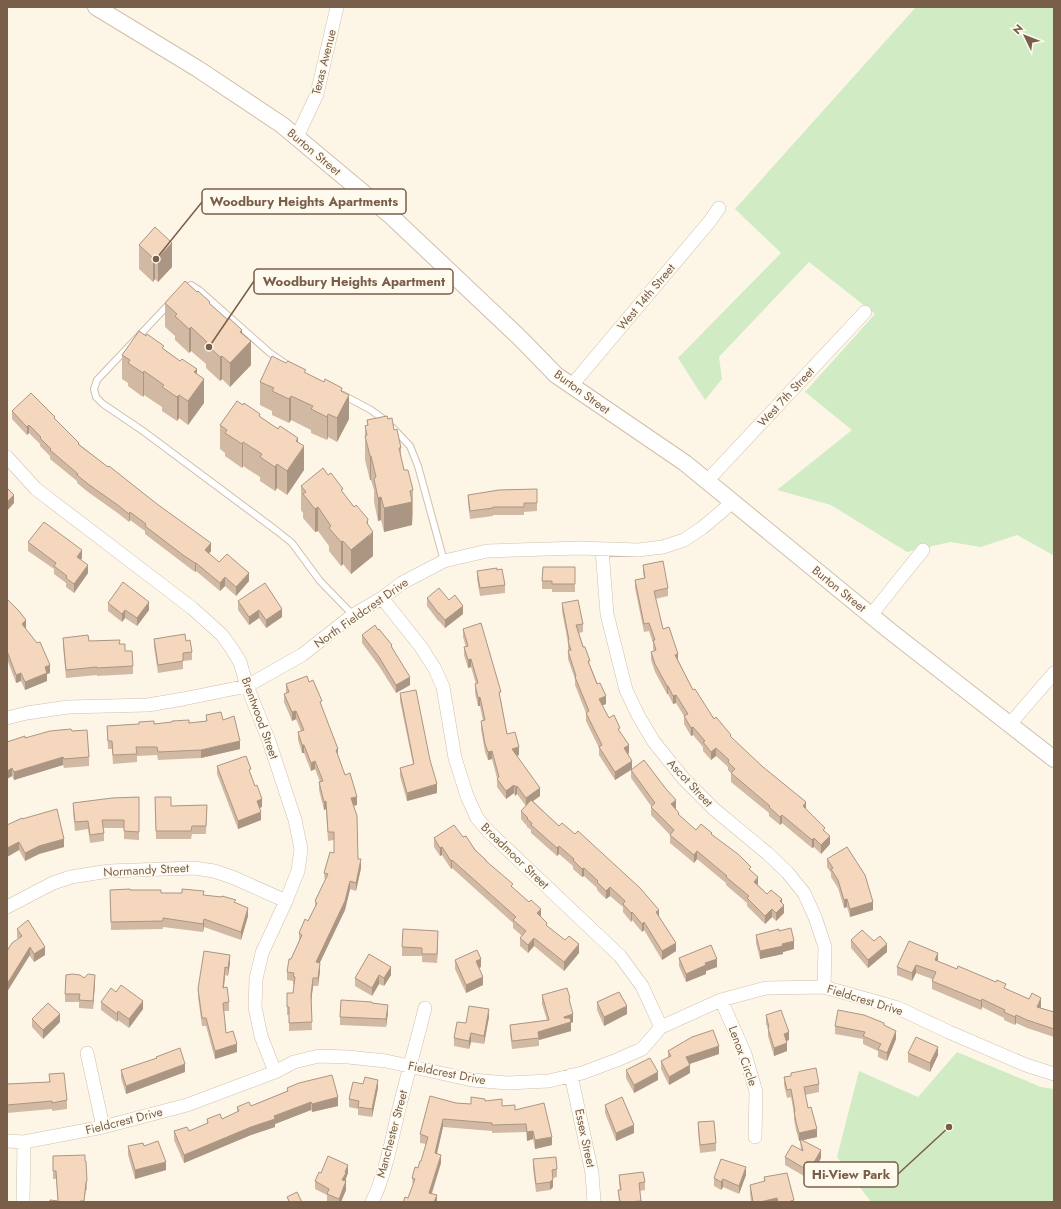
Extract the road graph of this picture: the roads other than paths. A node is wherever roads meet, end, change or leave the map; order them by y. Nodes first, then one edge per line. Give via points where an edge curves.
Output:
1 (96, 7) edge
2 (337, 7) edge
3 (297, 138) junction
4 (720, 208) dead end
5 (865, 312) dead end
6 (295, 369) edge
7 (572, 385) junction
8 (336, 392) edge
9 (7, 458) edge
10 (707, 482) junction
11 (732, 502) junction
12 (602, 550) junction
13 (923, 550) dead end
14 (444, 561) junction
15 (382, 598) junction
16 (353, 615) junction
17 (871, 615) junction
18 (1054, 673) edge
19 (247, 686) junction
20 (7, 718) edge
21 (1010, 724) junction
22 (1054, 759) edge
23 (286, 901) junction
24 (7, 907) edge
25 (824, 987) junction
26 (721, 1000) junction
27 (426, 1008) dead end
28 (661, 1027) junction
29 (87, 1053) dead end
30 (410, 1066) junction
31 (275, 1072) junction
32 (1054, 1074) edge
33 (571, 1075) junction
34 (103, 1127) junction
35 (755, 1137) dead end
36 (7, 1141) edge
37 (24, 1142) junction
38 (23, 1202) edge
39 (372, 1202) edge
40 (594, 1202) edge

1 - 3 street, Burton Street via 198,69 282,125
2 - 3 street, Texas Avenue via 317,94
3 - 7 street, Burton Street via 390,216 556,375
4 - 7 street, West 14th Street
5 - 10 street, West 7th Street
6 - 16 lane via 270,353 192,285 185,288 108,367 97,380 94,389 103,404 292,543 320,581
7 - 10 street, Burton Street via 685,463
8 - 14 lane via 371,410 387,422 410,446 418,466
9 - 19 street, Brentwood Street via 36,489 192,608 222,635 240,662
10 - 11 street, Burton Street
11 - 12 street, North Fieldcrest Drive via 684,540 663,547
11 - 17 street, Burton Street
12 - 14 street, North Fieldcrest Drive via 579,548 487,551
12 - 25 street, Ascot Street via 607,614 626,690 639,717 654,742 683,778 715,810 787,872 804,893 825,947
13 - 17 street
14 - 15 street, North Fieldcrest Drive via 402,583
15 - 16 street, North Fieldcrest Drive
15 - 28 street, Broadmoor Street via 421,647 443,687 455,758 477,818 505,848 620,956 642,986
16 - 19 street, North Fieldcrest Drive via 302,655
17 - 21 street, Burton Street
18 - 21 street
19 - 20 street, North Fieldcrest Drive via 148,705 68,707
19 - 23 street, Brentwood Street via 269,741 295,820 300,850 298,871
21 - 22 street, Burton Street
23 - 24 street, Normandy Street via 232,877 194,868 109,871 71,877 53,883
23 - 31 street, Brentwood Street via 262,953 256,979 255,1007 261,1036
25 - 26 street, Fieldcrest Drive via 766,988
25 - 32 street, Fieldcrest Drive via 898,1008 1026,1065
26 - 28 street, Fieldcrest Drive
26 - 35 street, Lenox Circle via 745,1054 756,1092
27 - 30 street, Manchester Street
28 - 33 street, Fieldcrest Drive via 642,1050
29 - 34 street
30 - 31 street, Fieldcrest Drive via 386,1061 319,1056 294,1062
30 - 33 street, Fieldcrest Drive via 472,1080 507,1083 549,1081
30 - 39 street, Manchester Street
31 - 34 street, Fieldcrest Drive via 186,1105
33 - 40 street, Essex Street via 592,1173
34 - 37 street, Fieldcrest Drive
36 - 37 street, Fieldcrest Drive
37 - 38 street

